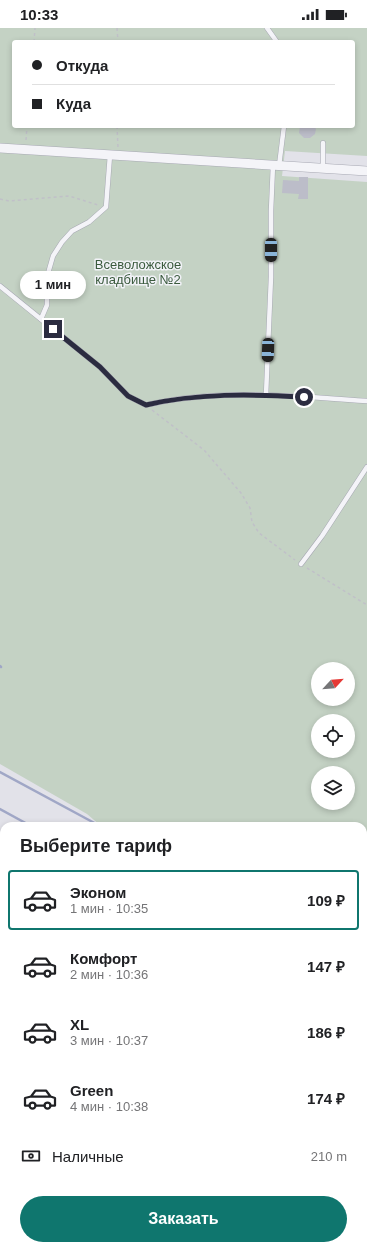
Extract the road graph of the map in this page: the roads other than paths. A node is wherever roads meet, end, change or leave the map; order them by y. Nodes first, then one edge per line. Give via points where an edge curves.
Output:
1 (267, 28) edge
2 (276, 40) edge
3 (284, 128) edge
4 (323, 143) dead end
5 (0, 148) edge
6 (114, 155) junction
7 (276, 165) junction
8 (323, 168) junction
9 (367, 171) edge
10 (0, 286) edge
11 (41, 319) junction
12 (266, 395) junction
13 (367, 401) edge
14 (367, 467) edge
15 (300, 564) road end

1 - 2 lane
3 - 7 lane
4 - 8 lane
5 - 6 street
6 - 7 street
6 - 11 lane via 106,207 89,222 72,231 62,242 47,277 46,305
7 - 8 street
7 - 12 lane via 271,211
8 - 9 street
10 - 11 lane
11 - 12 lane via 100,367 128,396 146,405 171,399
12 - 13 lane
14 - 15 lane via 322,536

